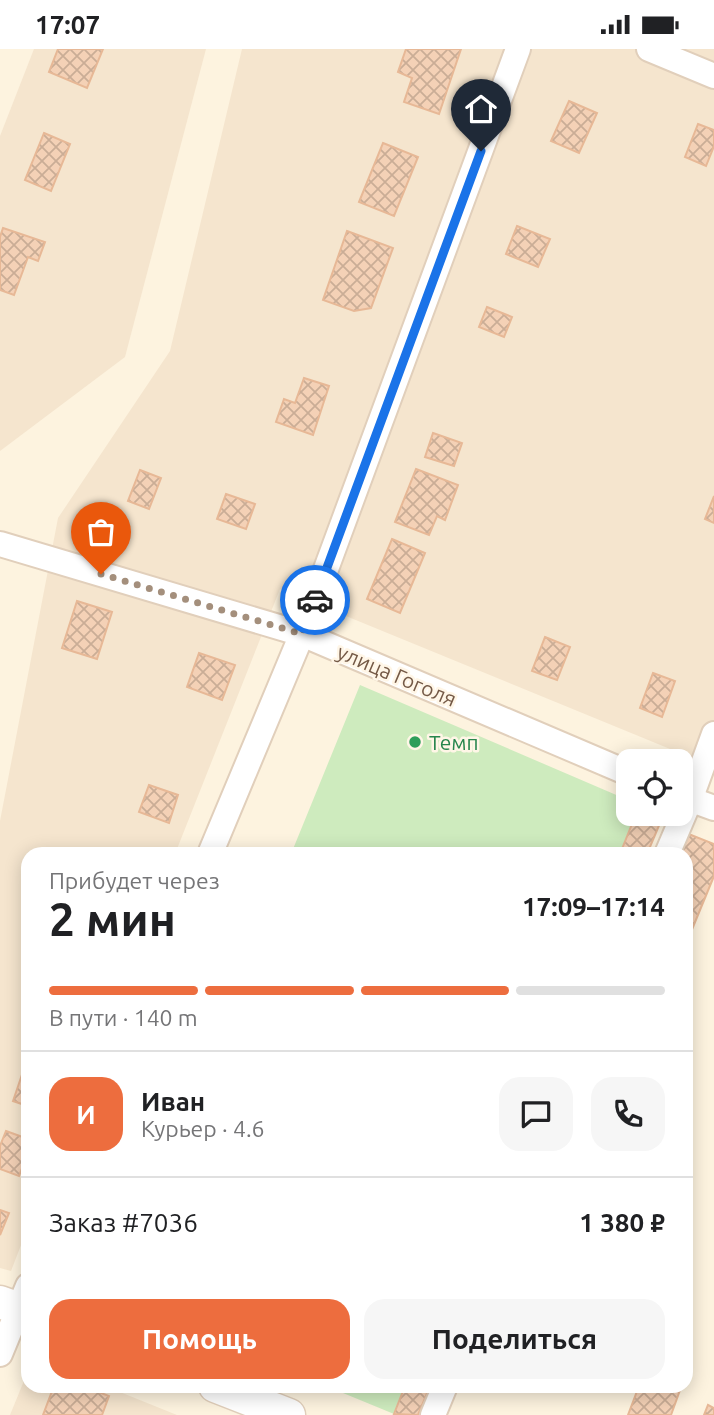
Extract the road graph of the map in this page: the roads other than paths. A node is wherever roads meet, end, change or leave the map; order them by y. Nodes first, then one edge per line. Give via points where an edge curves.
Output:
1 (519, 49) edge
2 (649, 49) edge
3 (714, 76) edge
4 (0, 544) edge
5 (302, 634) junction
6 (714, 734) edge
7 (616, 768) edge
8 (693, 780) edge
9 (693, 801) edge
10 (714, 808) edge
11 (676, 826) edge
12 (213, 847) edge
13 (669, 847) edge
14 (19, 1302) edge
15 (0, 1354) edge
16 (233, 1393) edge
17 (442, 1393) edge
18 (289, 1415) edge
19 (433, 1415) edge

1 - 5 street
2 - 3 street
4 - 5 street, улица Гоголя
5 - 7 street, улица Гоголя
5 - 12 street
6 - 8 street
9 - 10 street
11 - 13 street
14 - 15 street
16 - 18 street
17 - 19 street

